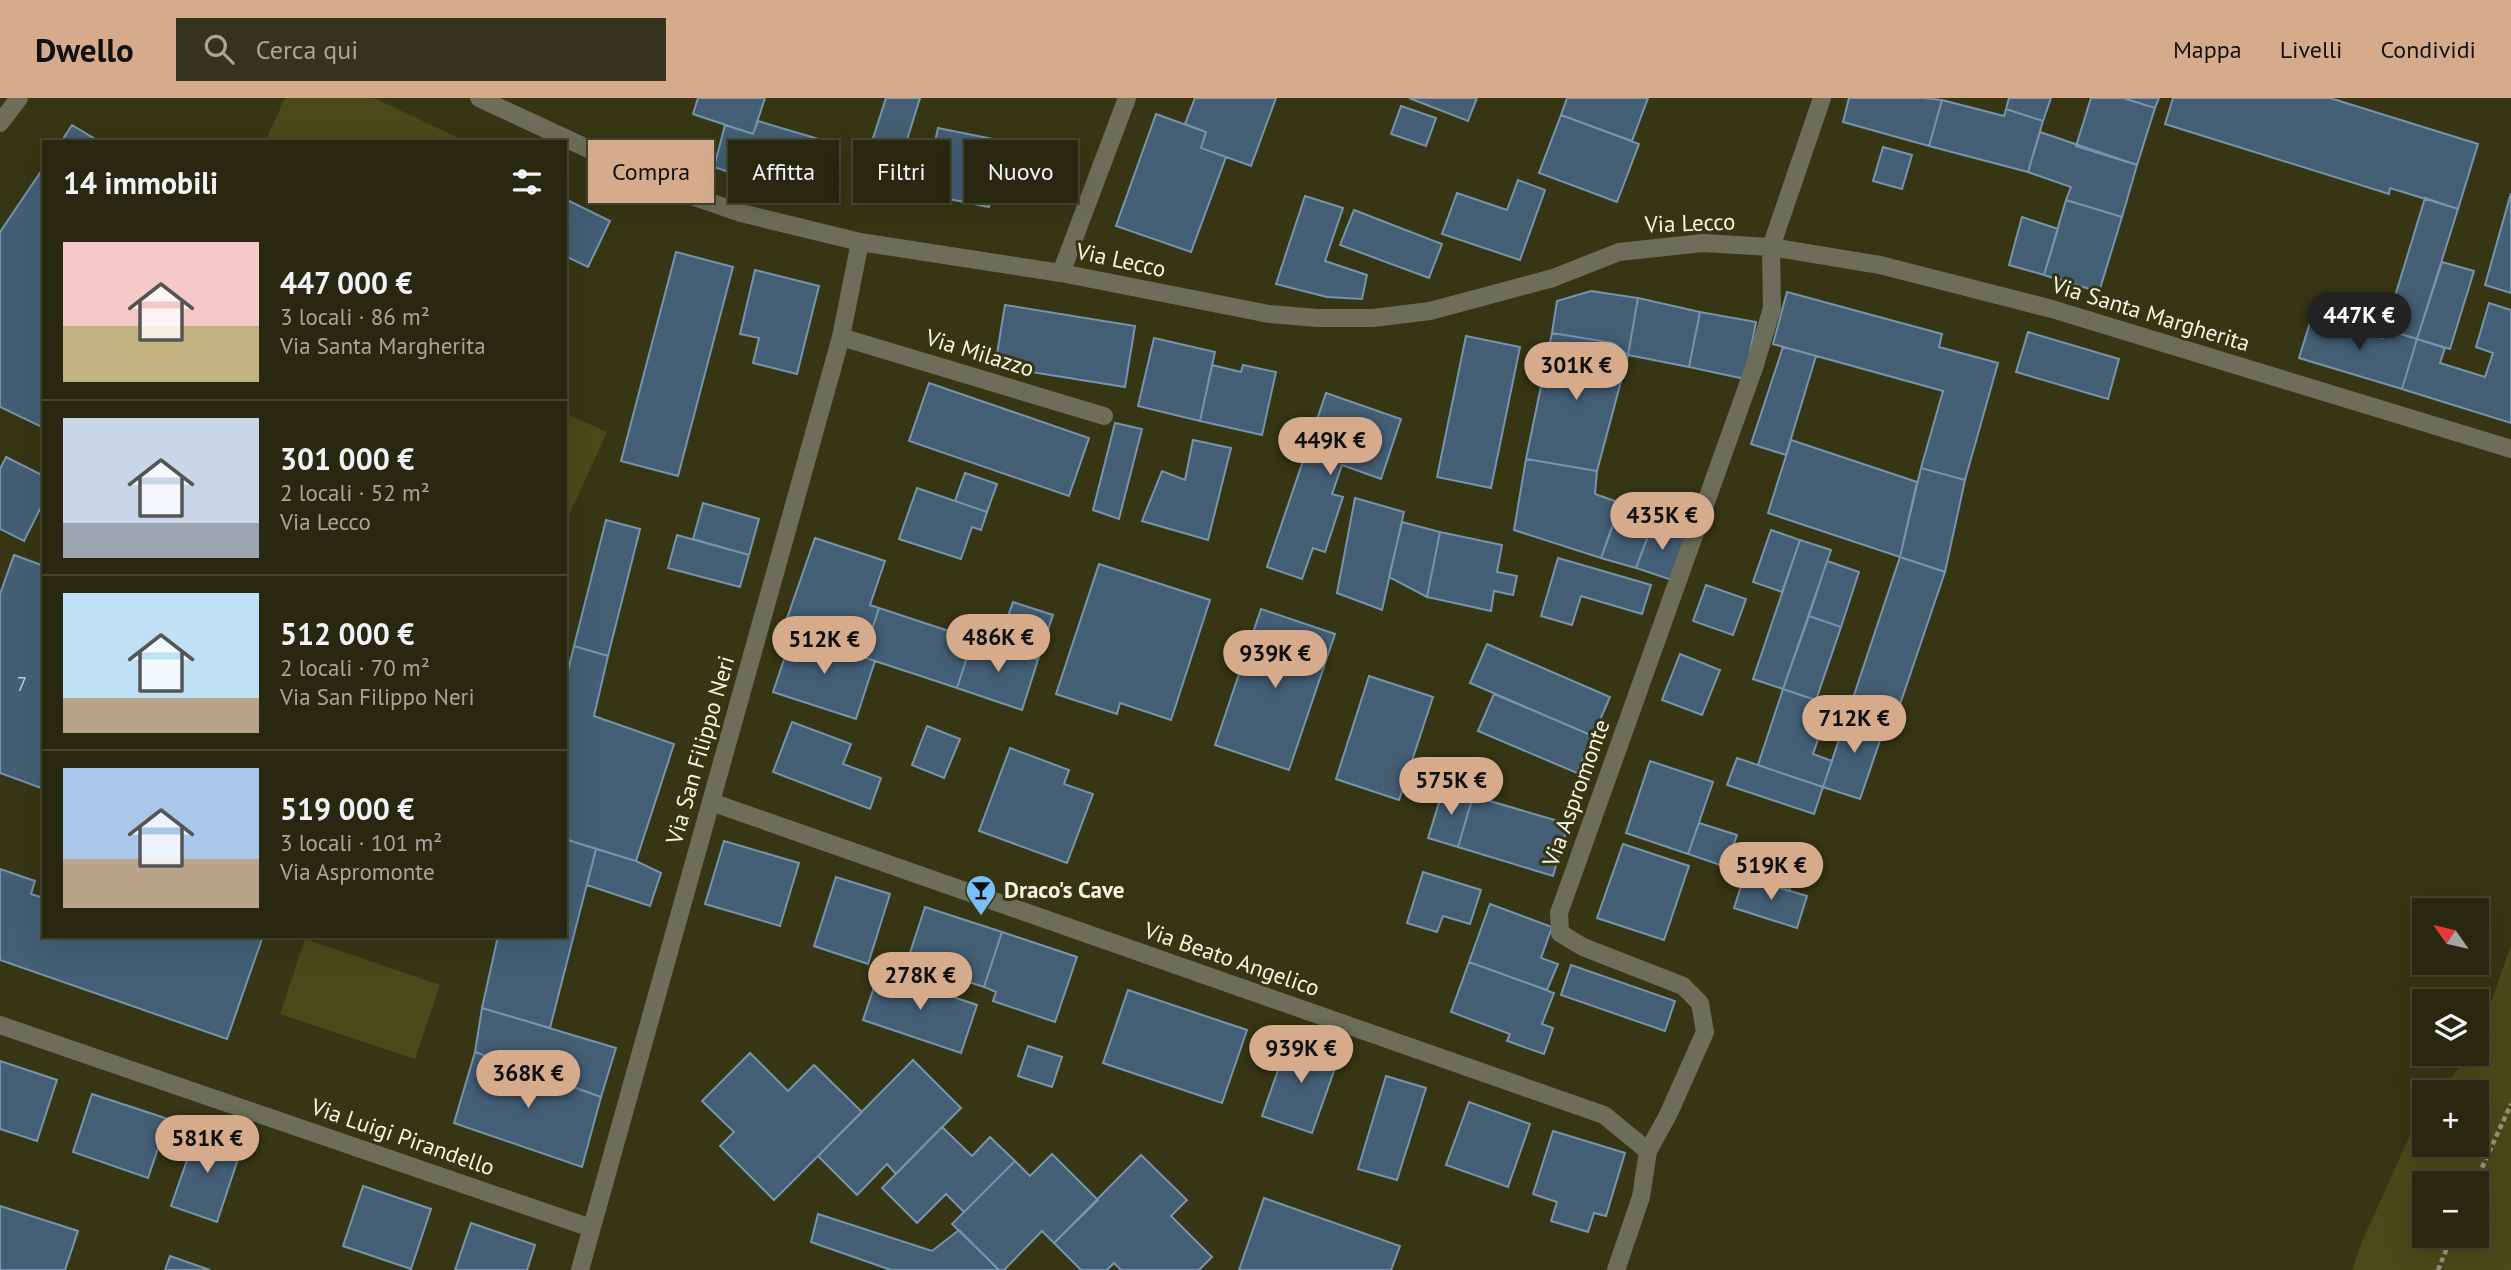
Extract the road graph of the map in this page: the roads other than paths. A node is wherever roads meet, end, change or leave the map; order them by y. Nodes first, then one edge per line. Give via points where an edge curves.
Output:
1 (9, 98) edge
2 (19, 98) edge
3 (479, 98) edge
4 (1127, 98) edge
5 (1822, 98) edge
6 (0, 113) edge
7 (0, 123) edge
8 (860, 242) junction
9 (1771, 247) junction
10 (1061, 273) junction
11 (841, 337) junction
12 (1104, 416) dead end
13 (2511, 449) edge
14 (711, 803) junction
15 (0, 1025) edge
16 (1648, 1151) junction
17 (591, 1228) junction
18 (580, 1270) edge
19 (1616, 1270) edge

1 - 6 street
2 - 7 street
3 - 8 street, Via Lecco via 683,192 741,213
4 - 10 street
5 - 9 street
8 - 10 street, Via Lecco
8 - 11 street, Via San Filippo Neri
9 - 10 street, Via Lecco via 1703,243 1619,252 1553,278 1480,298 1430,311 1373,318 1269,314
9 - 13 street, Via Santa Margherita via 1880,265 2052,309
9 - 16 street, Via Aspromonte via 1772,308 1755,365 1559,913 1560,933 1583,947 1683,986 1700,1003 1705,1032
11 - 12 street, Via Milazzo
11 - 14 street, Via San Filippo Neri
14 - 16 street, Via Beato Angelico via 1604,1115
14 - 17 street, Via San Filippo Neri
15 - 17 street, Via Luigi Pirandello
16 - 19 street, Via Aspromonte via 1641,1197
17 - 18 street, Via San Filippo Neri

